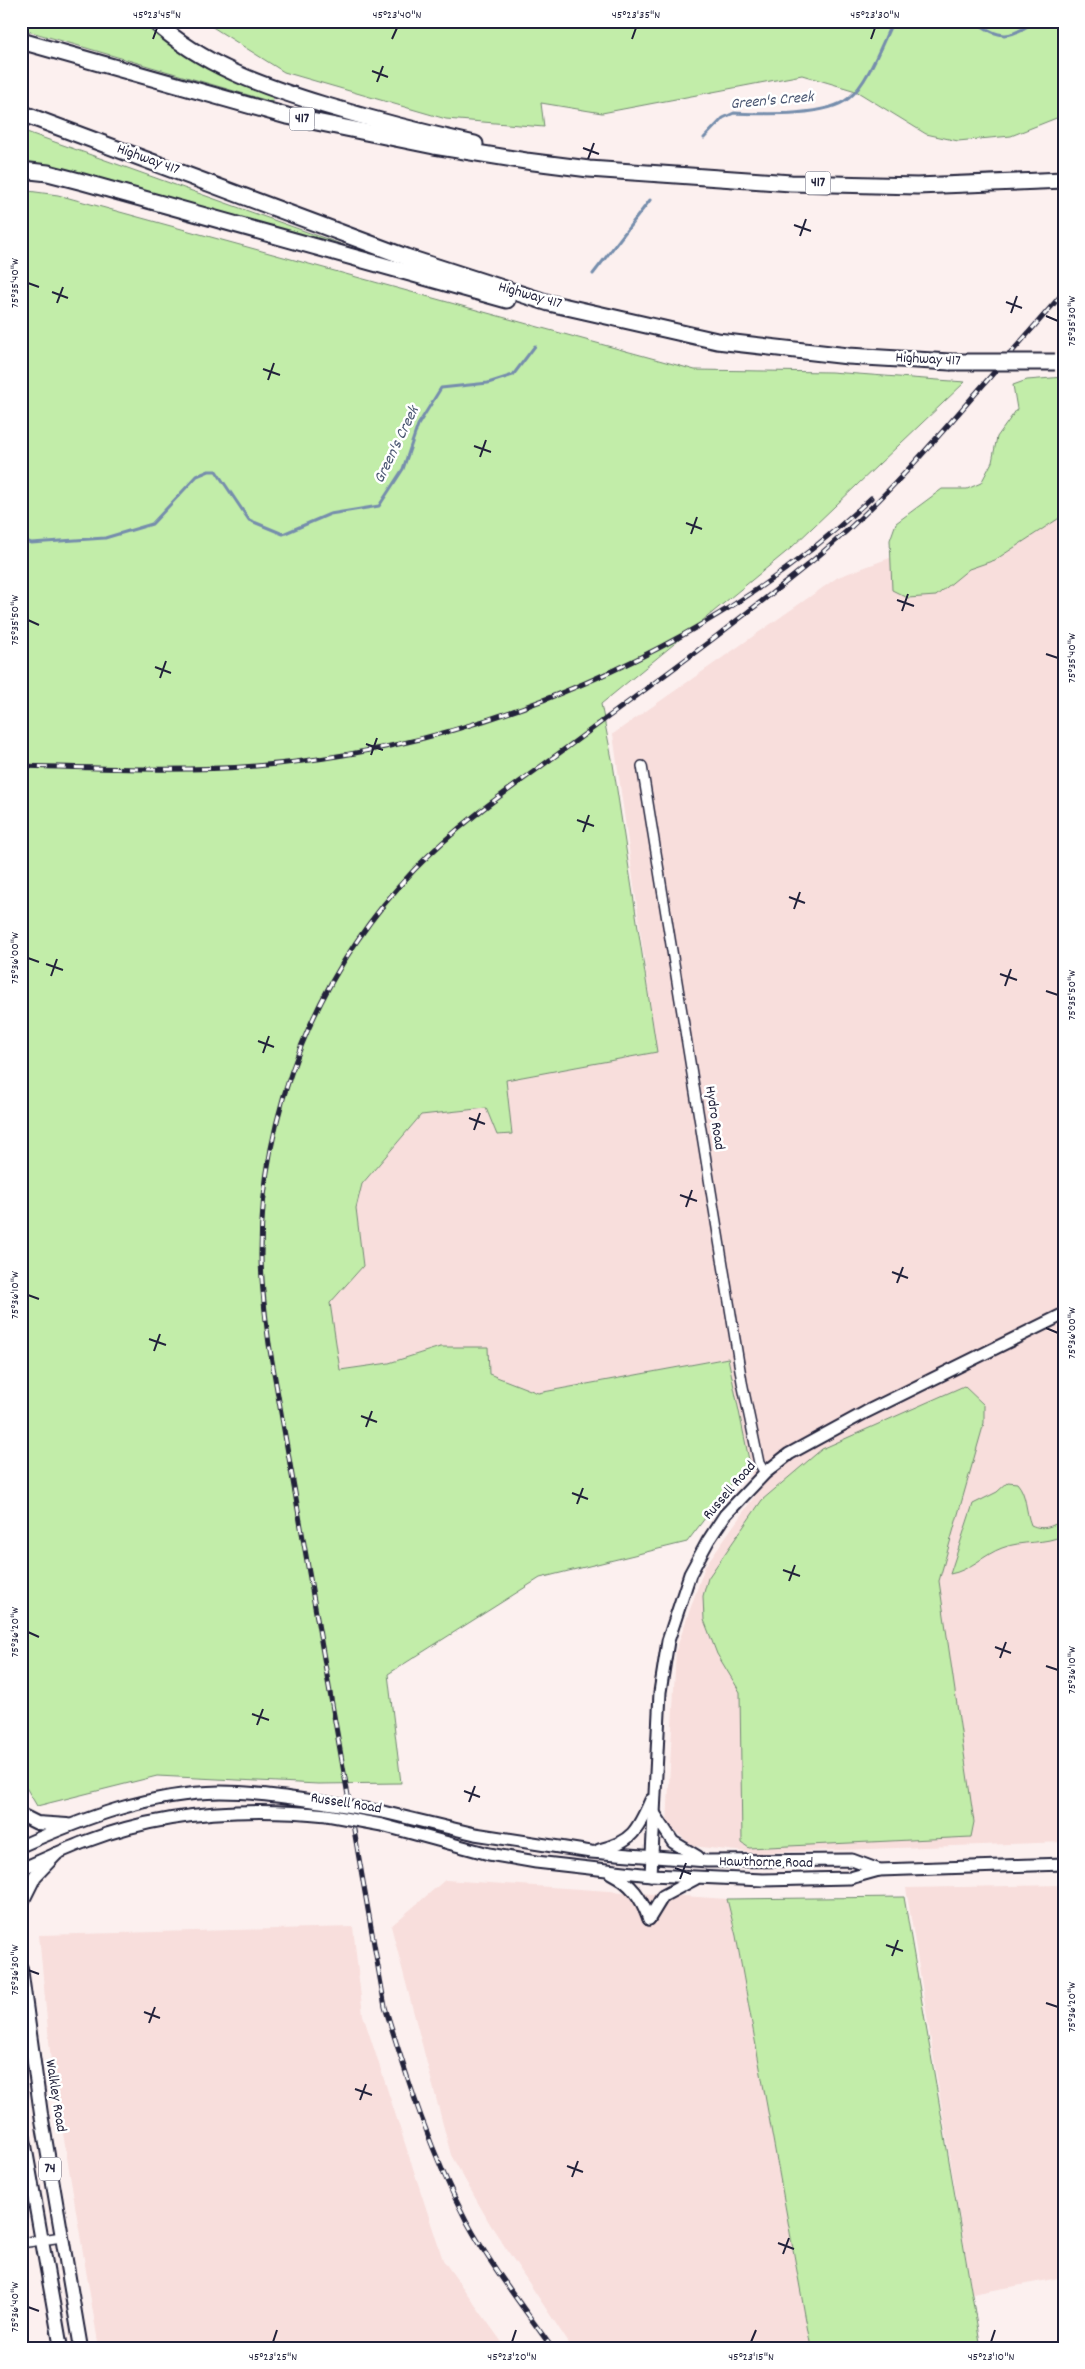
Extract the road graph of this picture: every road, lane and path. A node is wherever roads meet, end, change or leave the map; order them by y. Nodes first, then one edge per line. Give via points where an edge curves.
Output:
1 (154, 21) edge
2 (21, 41) edge
3 (21, 113) edge
4 (589, 169) junction
5 (21, 170) edge
6 (1064, 180) edge
7 (676, 333) junction
8 (1060, 362) edge
9 (642, 766) dead end
10 (1064, 1314) edge
11 (764, 1473) junction
12 (654, 1792) junction
13 (653, 1812) junction
14 (21, 1815) edge
15 (67, 1825) junction
16 (21, 1846) edge
17 (591, 1852) junction
18 (56, 1854) junction
19 (652, 1856) junction
20 (706, 1861) junction
21 (1064, 1864) edge
22 (21, 1869) edge
23 (605, 1870) junction
24 (879, 1870) junction
25 (651, 1874) junction
26 (698, 1877) junction
27 (21, 1904) edge
28 (21, 1968) edge
29 (21, 2123) edge
30 (62, 2237) junction
31 (41, 2240) junction
32 (21, 2243) edge
33 (61, 2348) edge
34 (81, 2348) edge

1 - 4 highway via 205,58 272,89 394,125
2 - 4 highway, 417 via 287,116 472,153
3 - 7 highway, Highway 417 via 459,275 549,302
4 - 6 highway, 417 via 810,183 917,186
5 - 7 highway via 83,182 570,316
7 - 8 highway, Highway 417, bridge via 848,356 950,362
9 - 11 street, Hydro Road via 742,1382 759,1463
10 - 11 main road, Russell Road via 866,1412 790,1454
11 - 12 main road, Russell Road via 734,1504 715,1530 680,1599 662,1678
12 - 13 main road, Russell Road
12 - 17 main road via 632,1836 616,1845
13 - 19 main road, Russell Road
13 - 20 main road via 673,1842
14 - 15 main road via 37,1822
15 - 16 main road, Russell Road
15 - 17 main road, Russell Road, bridge via 116,1809 188,1794 253,1794 383,1812 475,1834
17 - 19 main road, Russell Road
18 - 22 main road, Russell Road
18 - 23 main road, Russell Road, bridge via 147,1824 244,1811 293,1812 382,1825 489,1854
18 - 27 main road via 35,1876
19 - 20 main road, Hawthorne Road
19 - 25 main road, Russell Road
20 - 24 main road, Hawthorne Road via 852,1860
21 - 24 main road, Hawthorne Road
23 - 25 main road, Russell Road
23 - 26 main road via 634,1889 649,1919 667,1892
24 - 26 main road, Hawthorne Road via 850,1878 763,1880
25 - 26 main road, Hawthorne Road
28 - 30 main road, Walkley Road / 74 via 40,2114
29 - 31 main road, 74
30 - 31 street
30 - 34 main road, Walkley Road / 74
31 - 32 street
31 - 33 main road, 74

